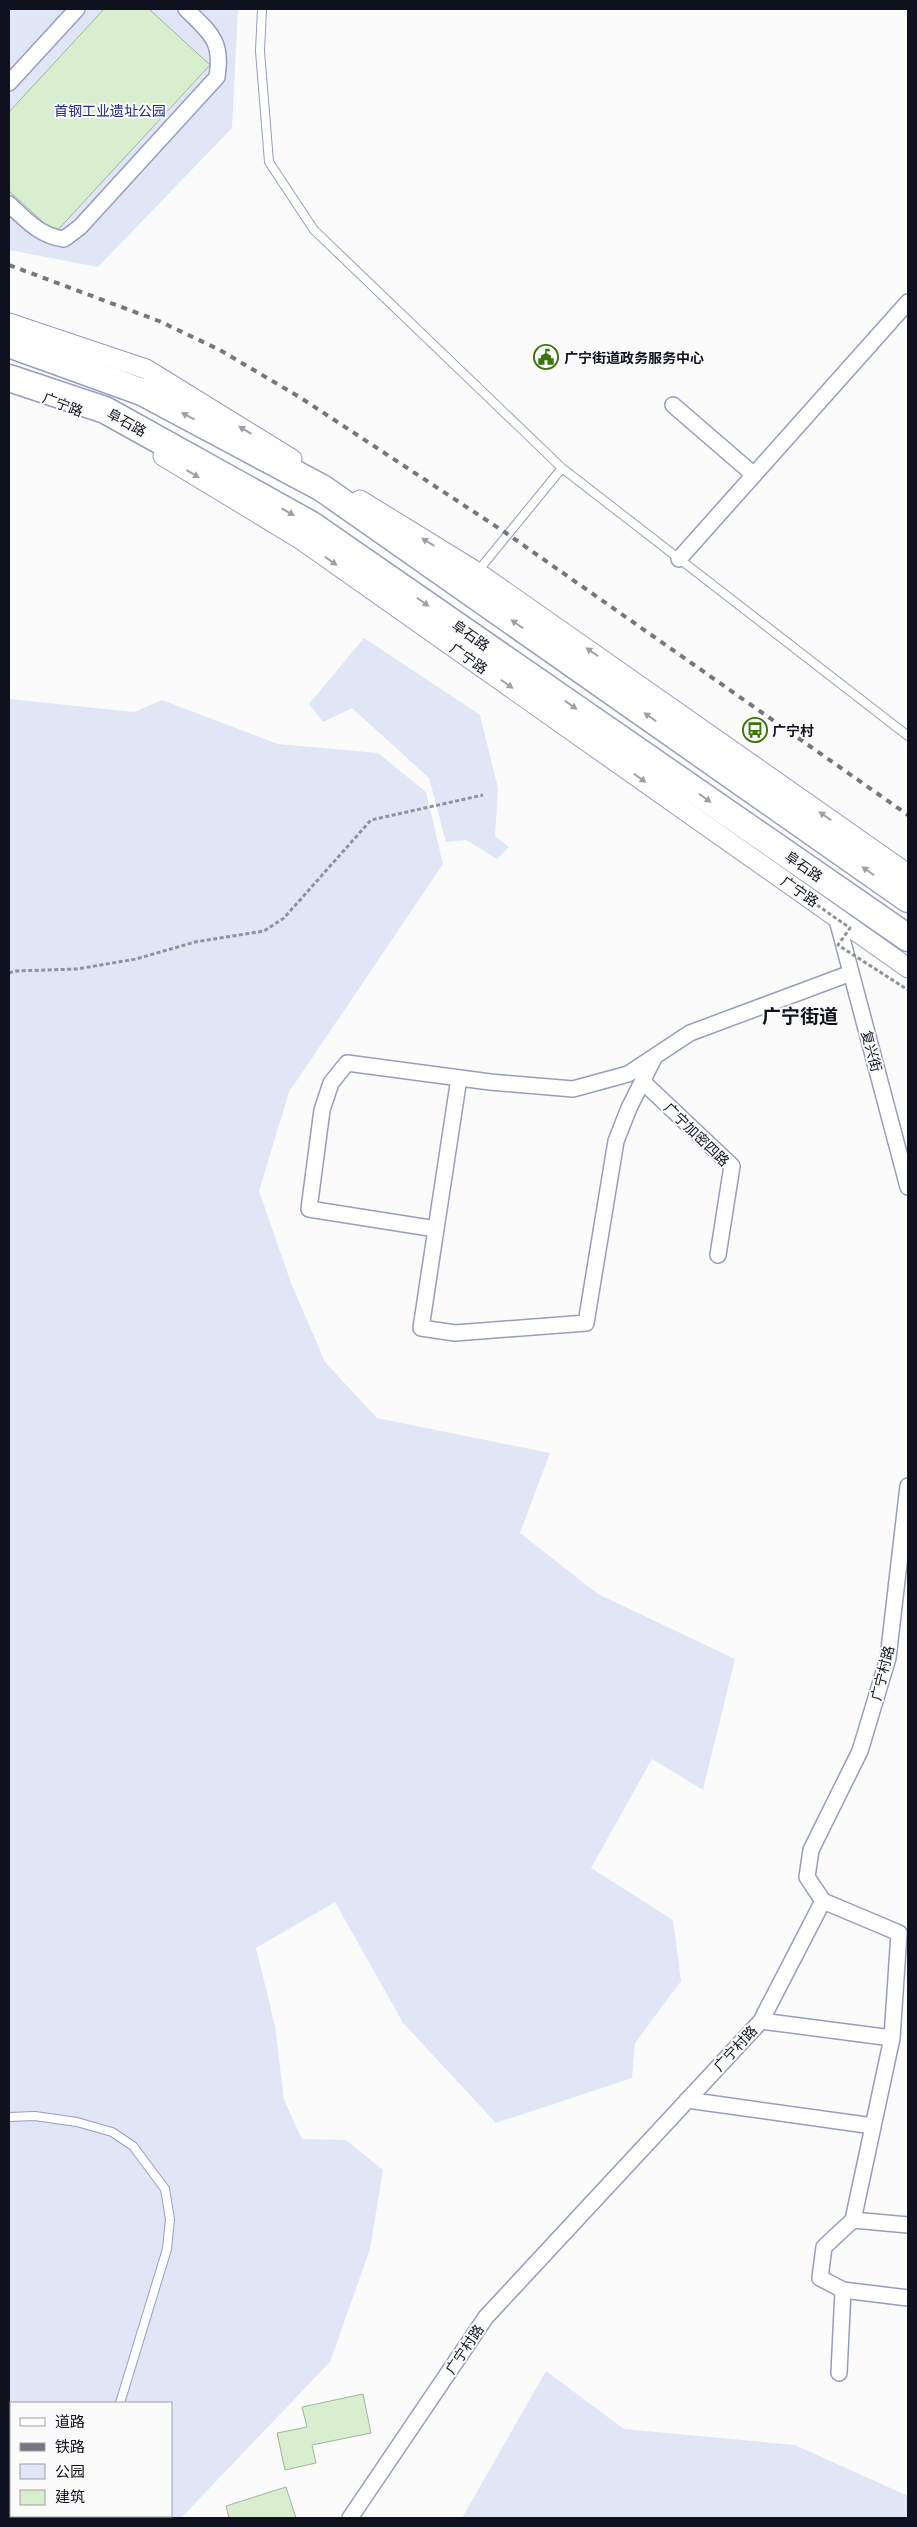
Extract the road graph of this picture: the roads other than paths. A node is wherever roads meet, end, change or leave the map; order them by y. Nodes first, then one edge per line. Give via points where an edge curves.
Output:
1 (76, 9) edge
2 (186, 9) edge
3 (262, 9) edge
4 (9, 83) edge
5 (9, 204) edge
6 (908, 302) edge
7 (9, 322) edge
8 (9, 344) edge
9 (9, 378) edge
10 (9, 385) edge
11 (673, 405) dead end
12 (562, 468) junction
13 (753, 474) junction
14 (679, 559) junction
15 (477, 572) junction
16 (908, 736) edge
17 (908, 874) edge
18 (908, 899) edge
19 (836, 916) junction
20 (908, 938) edge
21 (908, 968) edge
22 (852, 973) junction
23 (654, 1058) junction
24 (460, 1078) junction
25 (642, 1081) junction
26 (908, 1188) edge
27 (436, 1228) junction
28 (718, 1255) dead end
29 (908, 1486) edge
30 (823, 1901) junction
31 (761, 2020) junction
32 (892, 2038) junction
33 (687, 2100) junction
34 (9, 2117) edge
35 (873, 2126) junction
36 (853, 2220) junction
37 (908, 2226) edge
38 (843, 2290) junction
39 (908, 2298) edge
40 (839, 2373) dead end
41 (120, 2402) edge
42 (350, 2518) edge

1 - 4 street
2 - 5 street via 218,46 217,77 80,227 64,239 49,237
3 - 12 lane via 260,51 268,162 314,230
6 - 13 street
15 -> 7 street via 146,369
18 -> 8 highway, 阜石路 via 322,488 142,392
9 -> 20 highway, 阜石路 via 105,410 310,524
10 -> 19 street, 广宁路 via 98,417 300,539
11 - 13 street
12 - 14 lane
12 - 15 lane
13 - 14 street
14 - 16 lane
17 -> 15 street
19 - 21 street, 广宁路
19 - 22 street, 复兴街
22 - 23 street via 690,1033
22 - 26 street, 复兴街
23 - 24 street via 628,1074 573,1089
23 - 25 street
24 - 27 street
24 - 27 street via 347,1063 332,1083 322,1110 309,1209
25 - 27 street via 616,1141 586,1323 455,1333 421,1328
25 - 28 street, 广宁加密四路 via 732,1166
29 - 30 street, 广宁村路 via 888,1658 860,1751 811,1850 808,1877
30 - 31 street, 广宁村路
30 - 32 street via 899,1933
31 - 32 street
31 - 33 street, 广宁村路
32 - 35 street
33 - 35 street
33 - 42 street, 广宁村路 via 486,2317
34 - 41 lane via 35,2116 77,2122 112,2132 133,2146 165,2189 170,2219 167,2248
35 - 36 street
36 - 37 street
36 - 38 street via 824,2247 820,2278
38 - 39 street
38 - 40 street

